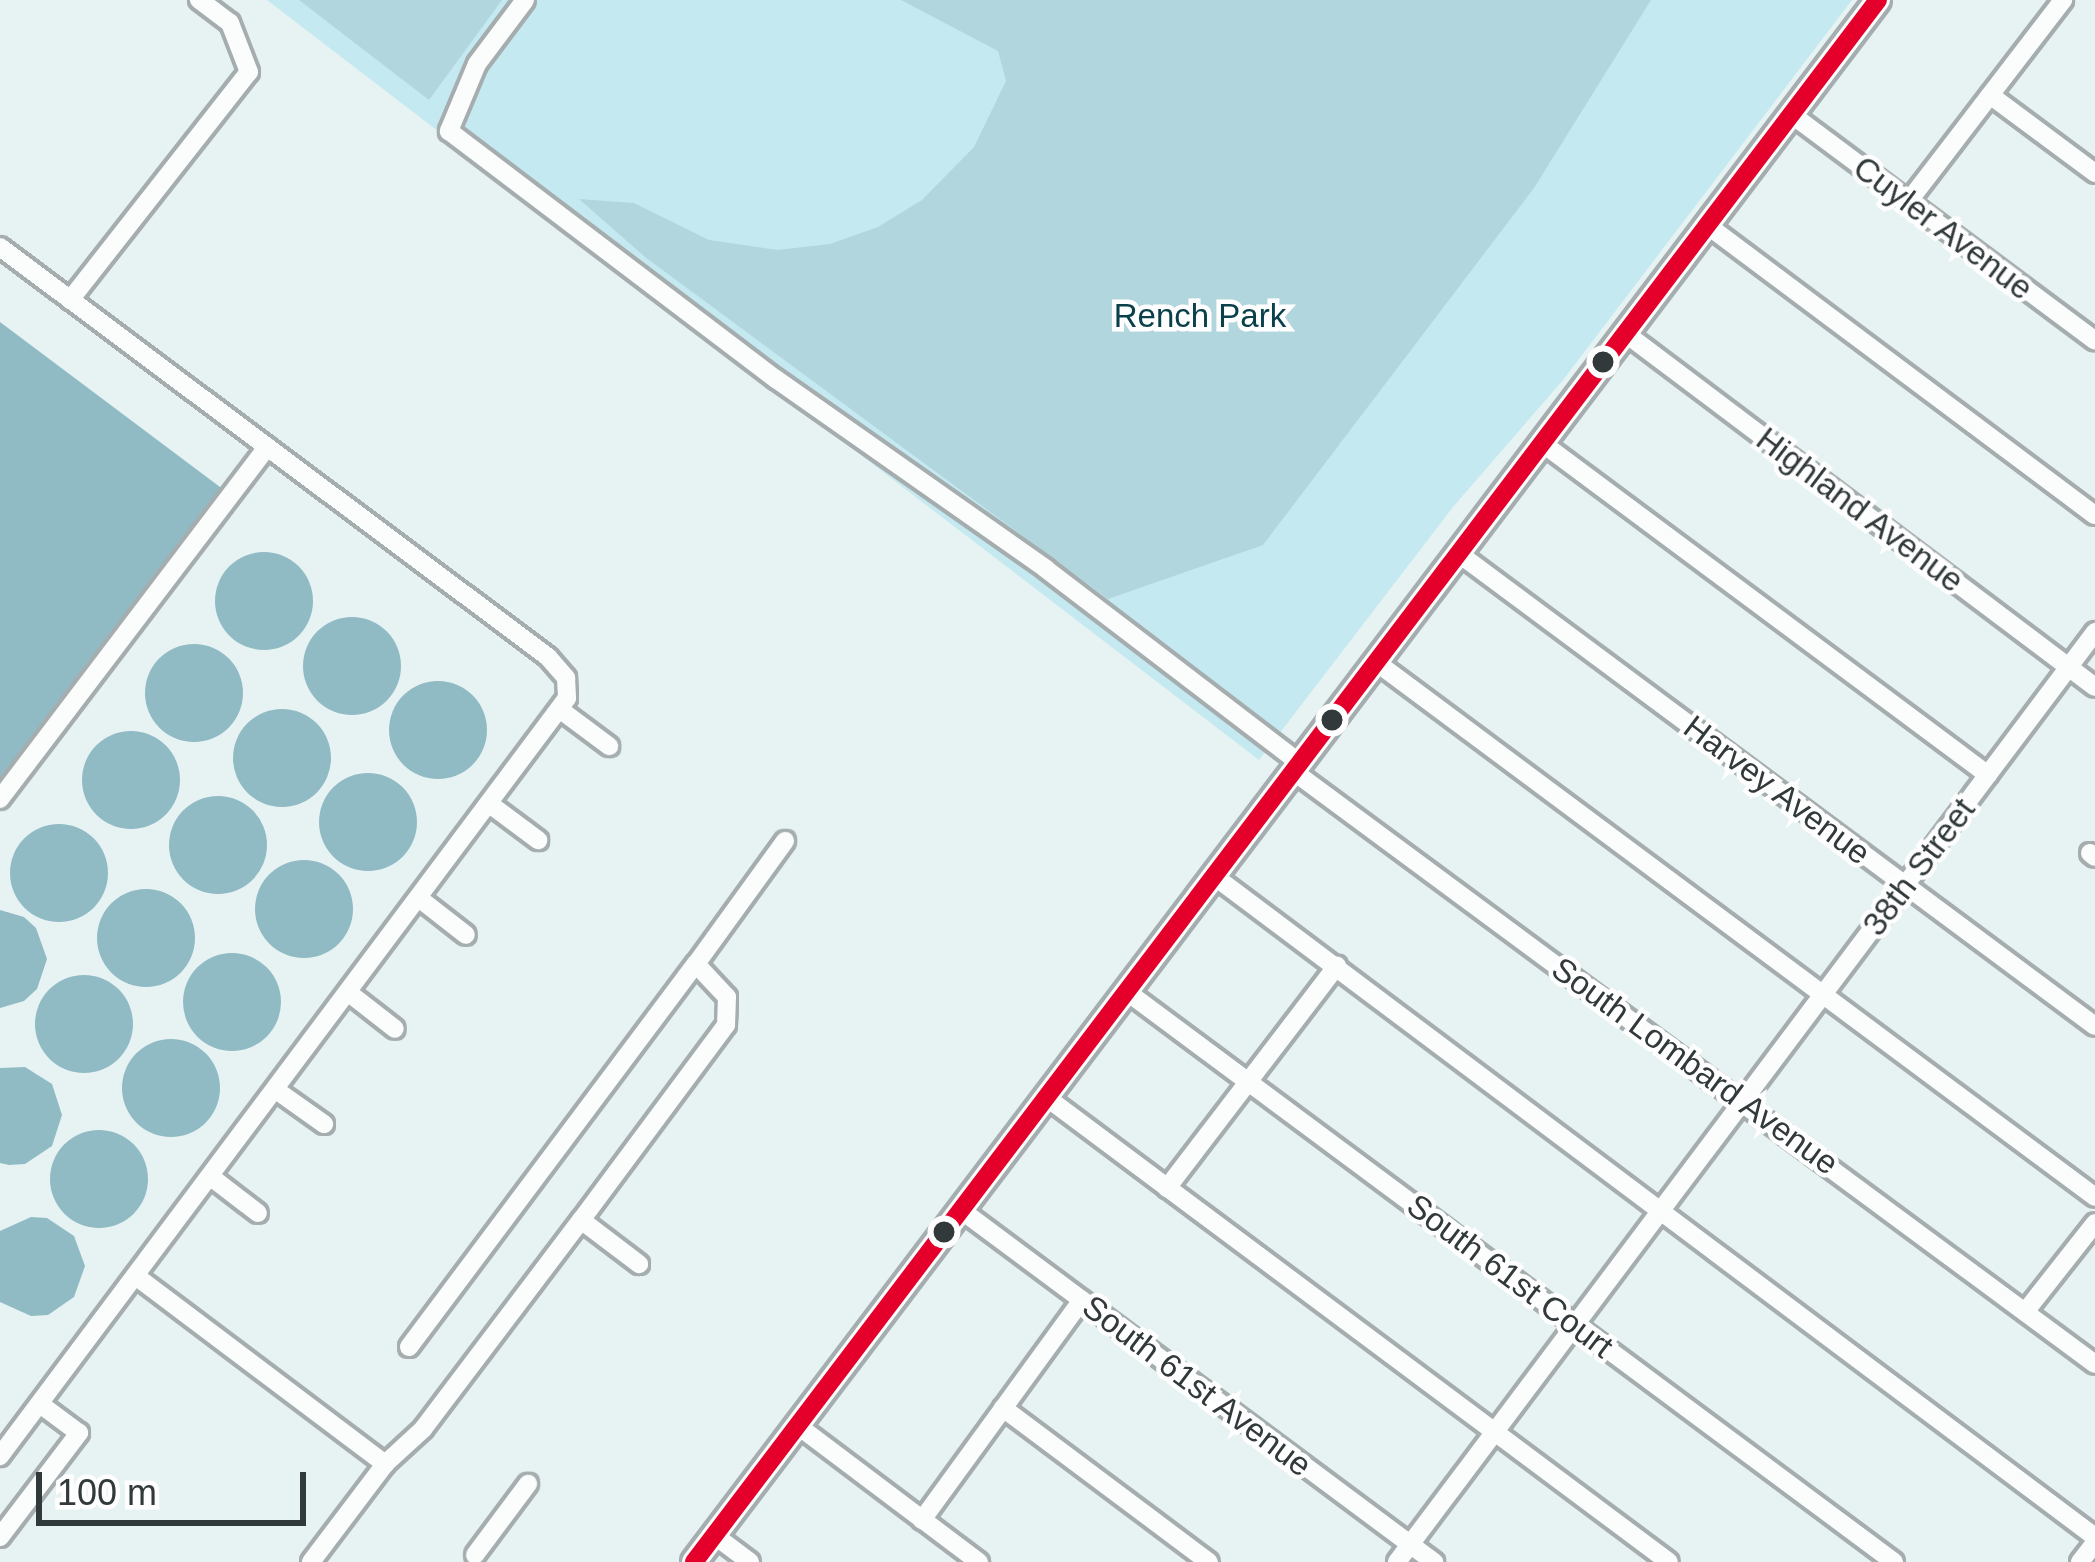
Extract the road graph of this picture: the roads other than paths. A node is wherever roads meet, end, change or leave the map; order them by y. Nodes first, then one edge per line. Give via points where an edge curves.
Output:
1 (199, 0) edge
2 (525, 0) edge
3 (1878, 0) edge
4 (2063, 0) edge
5 (1990, 95) junction
6 (1791, 114) junction
7 (2095, 173) edge
8 (1908, 202) junction
9 (1707, 225) junction
10 (0, 247) edge
11 (70, 300) junction
12 (1624, 334) junction
13 (2095, 341) edge
14 (1542, 442) junction
15 (267, 447) junction
16 (2095, 514) edge
17 (1458, 554) junction
18 (2095, 632) edge
19 (1376, 662) junction
20 (2069, 668) junction
21 (2095, 687) edge
22 (562, 711) junction
23 (609, 746) dead end
24 (1296, 767) junction
25 (1988, 775) junction
26 (0, 800) edge
27 (491, 805) junction
28 (538, 840) dead end
29 (785, 841) dead end
30 (1214, 875) junction
31 (1905, 885) junction
32 (419, 899) junction
33 (466, 935) dead end
34 (697, 964) junction
35 (1336, 966) junction
36 (1126, 991) junction
37 (349, 993) junction
38 (1823, 995) junction
39 (2095, 1026) edge
40 (395, 1029) dead end
41 (1249, 1082) junction
42 (276, 1090) junction
43 (1046, 1097) junction
44 (1744, 1101) junction
45 (324, 1124) dead end
46 (212, 1177) junction
47 (1167, 1188) junction
48 (2095, 1197) edge
49 (961, 1210) junction
50 (1660, 1212) junction
51 (258, 1213) dead end
52 (581, 1220) junction
53 (2095, 1223) edge
54 (639, 1264) dead end
55 (137, 1277) junction
56 (1082, 1300) junction
57 (2025, 1312) junction
58 (1575, 1325) junction
59 (409, 1347) dead end
60 (2095, 1364) edge
61 (40, 1404) junction
62 (1004, 1408) junction
63 (796, 1426) junction
64 (1495, 1432) junction
65 (0, 1456) edge
66 (385, 1464) junction
67 (528, 1484) dead end
68 (922, 1520) junction
69 (714, 1535) junction
70 (0, 1537) edge
71 (2095, 1540) edge
72 (1411, 1545) junction
73 (475, 1555) dead end
74 (311, 1562) edge
75 (694, 1562) edge
76 (749, 1562) edge
77 (979, 1562) edge
78 (1209, 1562) edge
79 (1397, 1562) edge
80 (1434, 1562) edge
81 (1670, 1562) edge
82 (1894, 1562) edge
83 (2080, 1562) edge

1 - 11 street via 230,23 249,72
2 - 24 street, South Lombard Avenue via 477,64 449,131 776,379 1046,569
3 - 6 main road
4 - 5 street
5 - 7 street
5 - 8 street
6 - 8 street, Cuyler Avenue
6 - 9 main road
8 - 13 street, Cuyler Avenue
9 - 12 main road
9 - 16 street
10 - 11 street
11 - 15 street
12 - 14 main road
12 - 20 street, Highland Avenue
14 - 17 main road
14 - 25 street
15 - 22 street via 548,657 566,678
15 - 26 street
17 - 19 main road
17 - 31 street, Harvey Avenue
18 - 20 street, 38th Street
19 - 24 main road
19 - 38 street
20 - 21 street, Highland Avenue
20 - 25 street, 38th Street
22 - 23 street
22 - 27 street
24 - 30 main road
24 - 44 street, South Lombard Avenue
25 - 31 street, 38th Street
27 - 28 street
27 - 32 street
29 - 34 street
30 - 35 street
30 - 36 main road
31 - 38 street, 38th Street
31 - 39 street, Harvey Avenue
32 - 33 street
32 - 37 street
34 - 52 street via 727,997 726,1025
34 - 59 street
35 - 41 street
35 - 50 street
36 - 41 street, South 61st Court
36 - 43 main road
37 - 40 street
37 - 42 street
38 - 44 street, 38th Street
38 - 48 street
41 - 47 street
41 - 58 street, South 61st Court
42 - 45 street
42 - 46 street
43 - 47 street
43 - 49 main road
44 - 50 street, 38th Street
44 - 57 street, South Lombard Avenue
46 - 51 street
46 - 55 street
47 - 64 street
49 - 56 street, South 61st Avenue
49 - 63 main road
50 - 58 street, 38th Street
50 - 71 street
52 - 54 street
52 - 66 street via 423,1429
53 - 57 street
55 - 61 street
55 - 66 street
56 - 62 street
56 - 72 street, South 61st Avenue
57 - 60 street, South Lombard Avenue
58 - 64 street, 38th Street
58 - 82 street, South 61st Court
61 - 65 street
61 - 70 street via 79,1433
62 - 68 street
62 - 78 street
63 - 68 street
63 - 69 main road
64 - 72 street, 38th Street
64 - 81 street
66 - 74 street
67 - 73 street
68 - 77 street
69 - 75 main road
69 - 76 street
71 - 83 street
72 - 79 street, 38th Street
72 - 80 street, South 61st Avenue

